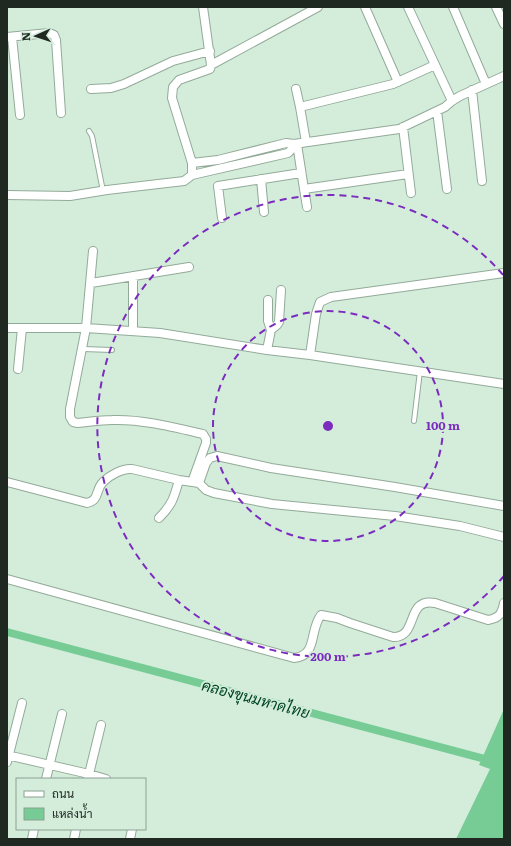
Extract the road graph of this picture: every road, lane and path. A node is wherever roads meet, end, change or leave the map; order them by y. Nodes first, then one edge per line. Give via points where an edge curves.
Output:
1 (204, 7) edge
2 (318, 7) edge
3 (365, 7) edge
4 (408, 7) edge
5 (453, 7) edge
6 (496, 7) edge
7 (504, 24) edge
8 (10, 37) edge
9 (210, 51) junction
10 (211, 65) junction
11 (435, 65) junction
12 (504, 76) edge
13 (398, 82) junction
14 (486, 84) junction
15 (91, 89) dead end
16 (296, 89) dead end
17 (472, 90) junction
18 (452, 101) junction
19 (300, 107) junction
20 (437, 111) junction
21 (61, 113) dead end
22 (20, 115) dead end
23 (403, 127) junction
24 (89, 131) dead end
25 (306, 142) junction
26 (295, 144) junction
27 (222, 159) junction
28 (192, 163) junction
29 (225, 168) junction
30 (301, 173) junction
31 (408, 174) junction
32 (192, 175) junction
33 (261, 179) junction
34 (482, 181) dead end
35 (304, 189) junction
36 (448, 189) dead end
37 (103, 191) junction
38 (411, 193) dead end
39 (7, 195) edge
40 (307, 207) dead end
41 (264, 212) dead end
42 (222, 218) dead end
43 (93, 251) dead end
44 (190, 267) dead end
45 (504, 272) edge
46 (133, 276) junction
47 (91, 283) junction
48 (281, 290) dead end
49 (268, 300) dead end
50 (7, 328) edge
51 (22, 328) junction
52 (86, 328) junction
53 (271, 330) junction
54 (133, 331) junction
55 (83, 349) junction
56 (112, 350) dead end
57 (267, 350) junction
58 (310, 355) junction
59 (18, 369) dead end
60 (420, 371) junction
61 (504, 384) edge
62 (414, 421) dead end
63 (179, 480) junction
64 (7, 482) edge
65 (195, 483) junction
66 (504, 506) edge
67 (159, 518) dead end
68 (504, 537) edge
69 (7, 579) edge
70 (504, 603) edge
71 (22, 703) dead end
72 (62, 714) dead end
73 (101, 724) dead end
74 (8, 757) edge
75 (50, 765) junction
76 (89, 776) edge
77 (46, 778) edge
78 (100, 778) edge

1 - 9 street
2 - 10 street
3 - 13 street
4 - 11 street
5 - 14 street
6 - 7 street
8 - 21 street via 49,33 54,35
8 - 22 street
9 - 10 street
9 - 15 street via 173,61 124,84 111,88
10 - 28 street via 210,69 179,80 173,87 172,98
11 - 13 street
11 - 18 street
12 - 14 street
13 - 19 street
14 - 17 street
16 - 19 street
17 - 18 street
17 - 34 street
18 - 20 street
19 - 25 street
20 - 23 street
20 - 36 street
23 - 25 street
23 - 31 street
24 - 37 lane
25 - 26 street
26 - 27 street via 286,143
26 - 29 street via 288,153
26 - 30 street
27 - 28 street
27 - 29 street
28 - 32 street
29 - 32 street
30 - 33 street
30 - 35 street
31 - 35 street
31 - 38 street
32 - 37 street via 184,181
33 - 41 street
33 - 42 street via 218,186
35 - 40 street
37 - 39 street via 70,196
43 - 47 street
44 - 46 street
45 - 58 street via 331,298 320,302
46 - 47 street
46 - 54 street
47 - 52 street
48 - 53 street via 279,322
49 - 53 street via 268,321
50 - 51 street
51 - 52 street
51 - 59 street
52 - 54 street
52 - 55 street
53 - 57 street
54 - 57 street via 160,332
55 - 56 lane
55 - 65 street via 70,409 73,422 138,421 203,434 206,443
57 - 58 street
58 - 60 street
60 - 61 street
60 - 62 lane
63 - 64 street via 127,469 121,470 103,481 95,499 87,503
63 - 65 street
63 - 67 street via 174,500
65 - 66 street via 210,458 217,456 271,468
65 - 68 street via 214,494 272,504 394,516 460,526
69 - 70 street via 294,658 301,657 309,651 317,620 321,615 400,637 405,634 422,602 435,603 488,620 495,619 502,613
71 - 74 street
72 - 75 street
73 - 76 street
74 - 75 street
75 - 76 street
75 - 77 street
76 - 78 street

